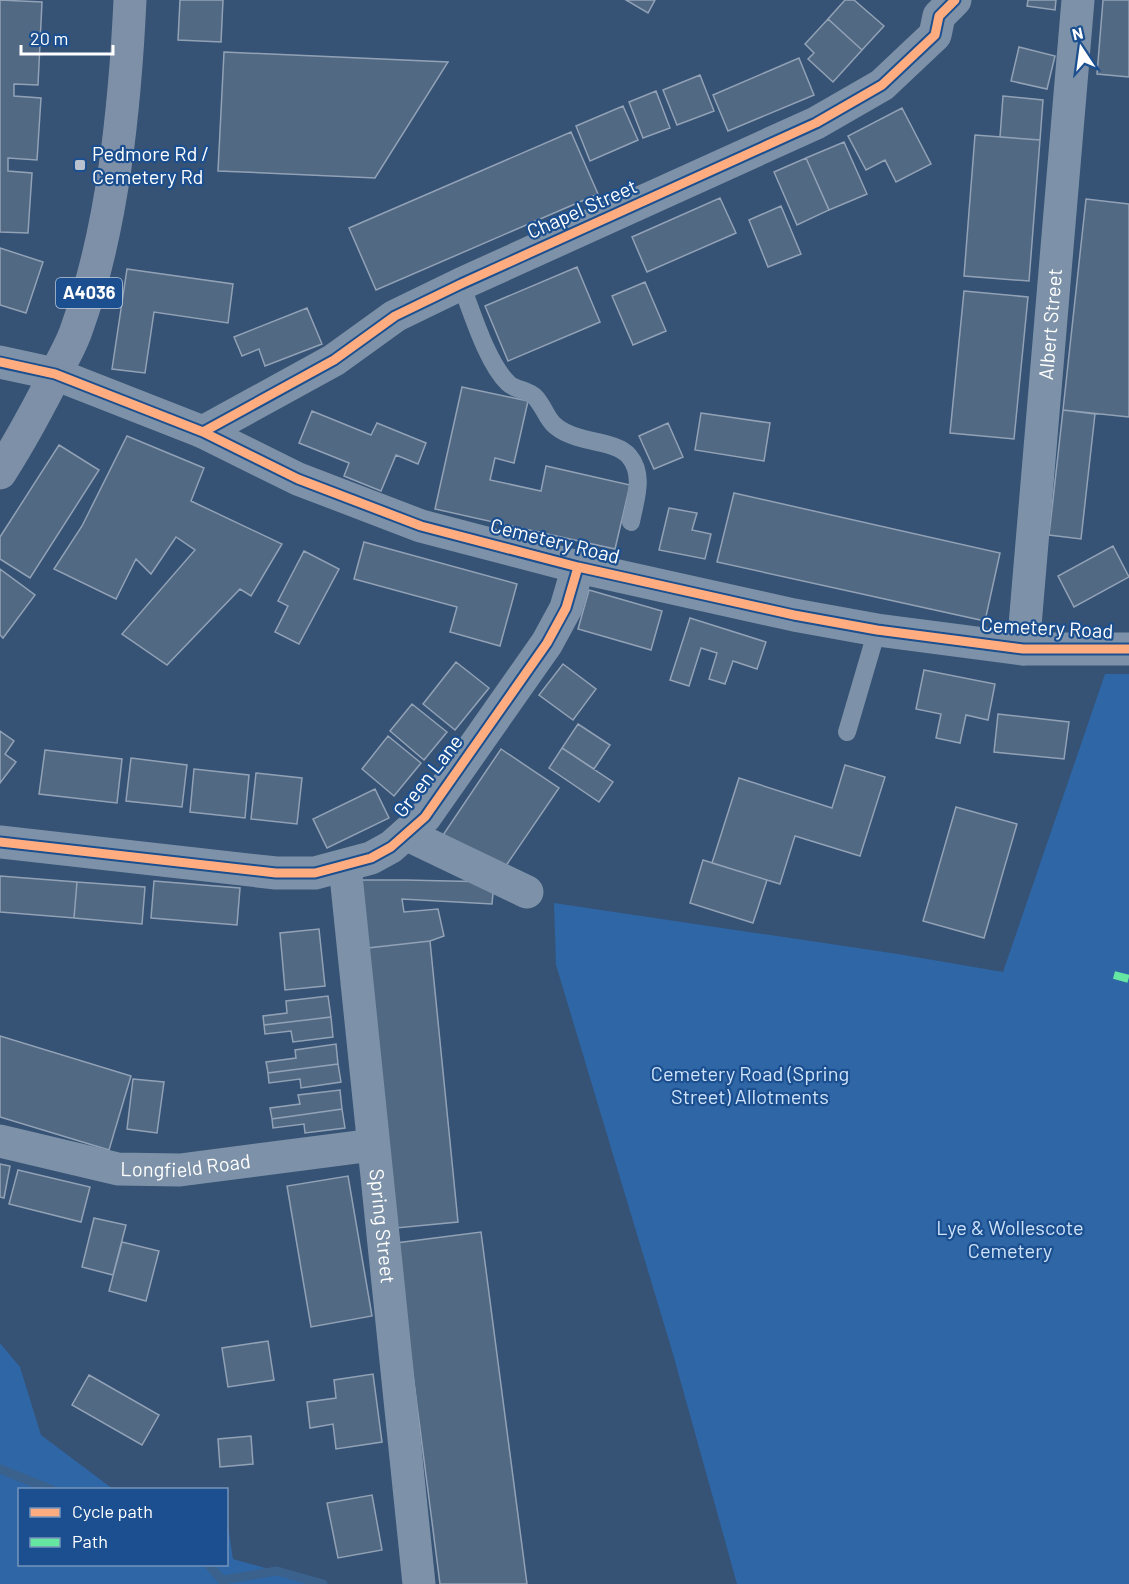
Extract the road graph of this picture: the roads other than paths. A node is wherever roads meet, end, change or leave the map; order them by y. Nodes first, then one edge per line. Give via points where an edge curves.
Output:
1 (130, 0) edge
2 (1078, 0) edge
3 (942, 5) edge
4 (461, 284) junction
5 (0, 362) edge
6 (56, 374) junction
7 (203, 432) junction
8 (0, 472) edge
9 (631, 522) dead end
10 (578, 567) junction
11 (877, 630) junction
12 (1023, 649) junction
13 (1129, 649) edge
14 (847, 732) dead end
15 (406, 834) junction
16 (0, 842) edge
17 (345, 866) junction
18 (527, 892) dead end
19 (0, 1141) edge
20 (373, 1145) junction
21 (419, 1584) edge

1 - 6 highway, A4036 via 127,67 108,208 90,288
2 - 12 street, Albert Street
3 - 4 street, Chapel Street via 935,35 882,86 816,123
4 - 7 street, Chapel Street via 395,316 334,360
4 - 9 lane via 495,368 510,385 530,392 559,429 623,450 630,457 639,481
5 - 6 street, Cemetery Road
6 - 7 street, Cemetery Road
6 - 8 highway, A4036
7 - 10 street, Cemetery Road via 298,479 421,526
10 - 11 street, Cemetery Road
10 - 15 street, Green Lane via 566,608 547,643 425,817
11 - 12 street, Cemetery Road
11 - 14 lane
12 - 13 street, Cemetery Road
15 - 17 street, Green Lane via 371,858
15 - 18 street, Green Lane
16 - 17 street, Green Lane via 276,873 315,873
17 - 20 street, Spring Street
19 - 20 street, Longfield Road via 118,1168 180,1170
20 - 21 street, Spring Street

